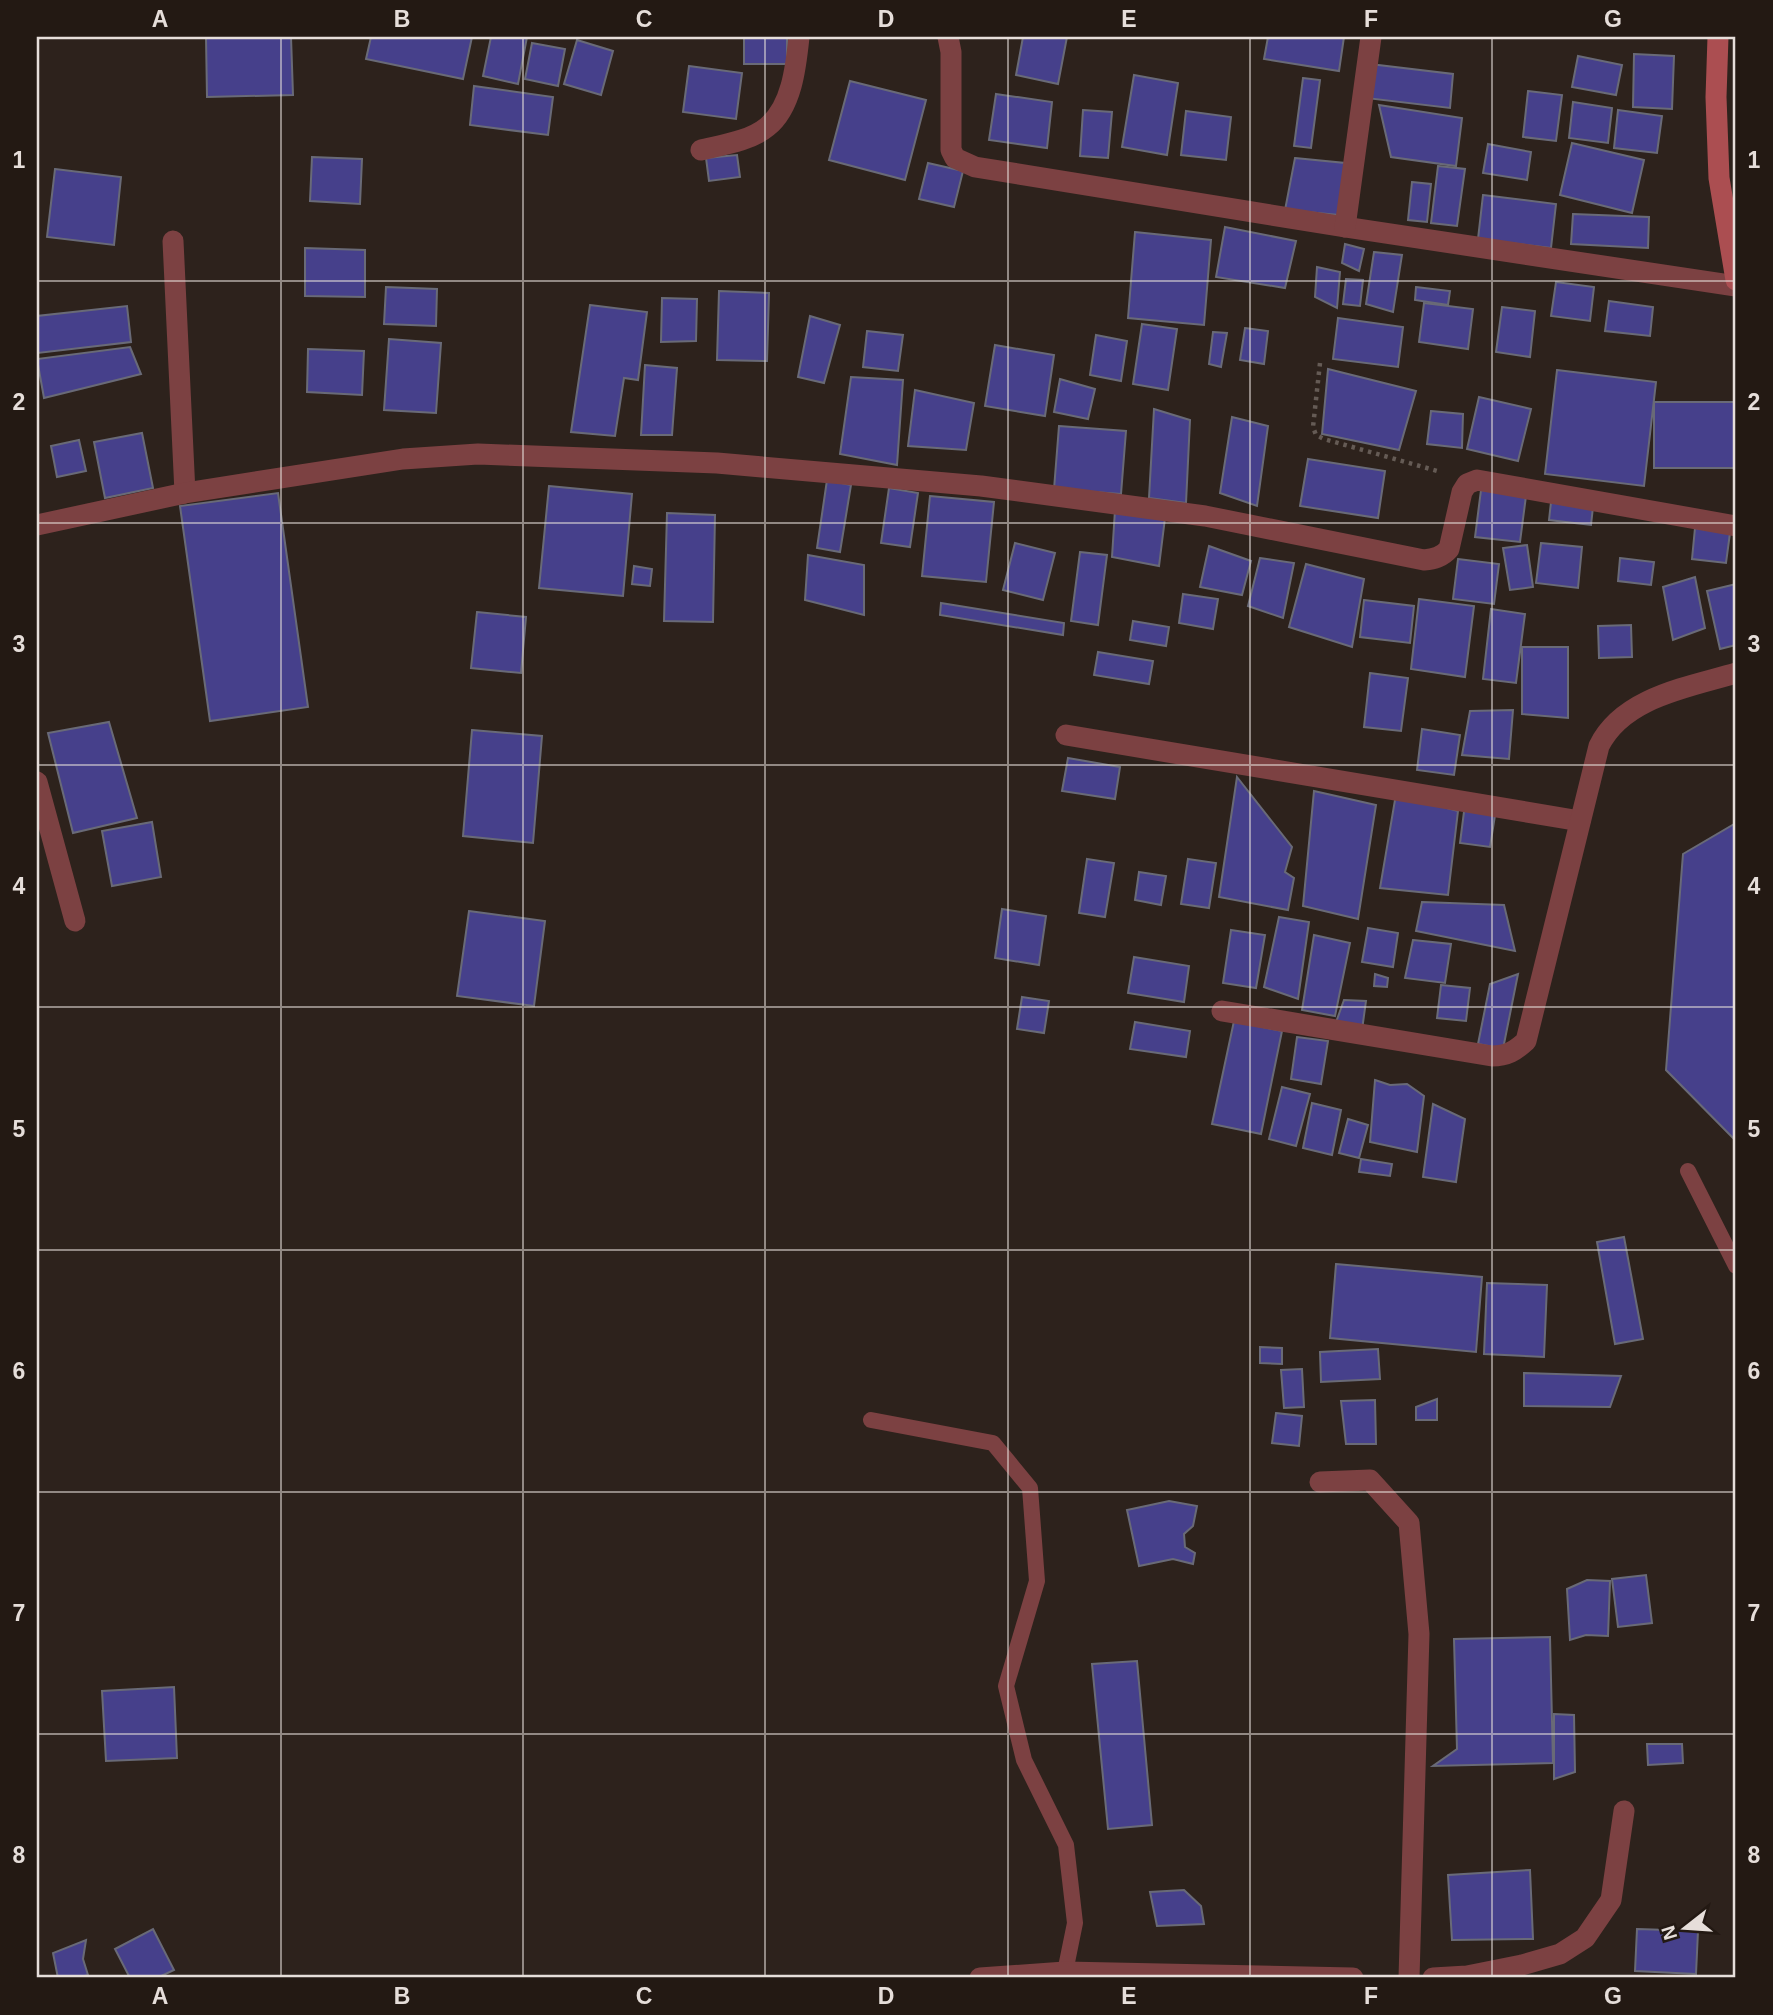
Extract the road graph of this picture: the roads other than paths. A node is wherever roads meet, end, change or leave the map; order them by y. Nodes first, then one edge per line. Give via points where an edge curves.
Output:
1 (799, 37) edge
2 (948, 37) edge
3 (1371, 37) edge
4 (1718, 37) edge
5 (701, 150) dead end
6 (1345, 227) junction
7 (173, 241) dead end
8 (1736, 281) edge
9 (1736, 286) edge
10 (185, 493) junction
11 (37, 525) edge
12 (1736, 526) edge
13 (1736, 673) edge
14 (1066, 734) dead end
15 (37, 782) edge
16 (1580, 821) junction
17 (75, 921) dead end
18 (1222, 1011) dead end
19 (1688, 1171) dead end
20 (1736, 1266) edge
21 (871, 1420) dead end
22 (1320, 1482) dead end
23 (1624, 1811) dead end
24 (1065, 1972) junction
25 (980, 1978) edge
26 (1353, 1978) edge
27 (1409, 1978) edge
28 (1433, 1978) edge

1 - 5 street via 788,94 767,127
2 - 6 street via 949,141 955,158 975,167
3 - 6 street
4 - 8 street via 1719,178
6 - 9 street
7 - 10 street
10 - 11 street
10 - 12 street via 402,459 466,455 717,463 981,486 1205,516 1424,560 1449,549 1462,492 1472,481
13 - 16 street via 1653,698 1605,732
14 - 16 street
15 - 17 street
16 - 18 street via 1526,1041 1515,1051 1492,1056
19 - 20 lane
21 - 24 lane via 993,1443 1030,1488 1037,1581 1006,1686 1024,1760 1066,1845 1075,1923
22 - 27 street via 1370,1480 1409,1523 1419,1634
23 - 28 street via 1611,1900 1585,1938 1560,1954 1522,1965
24 - 25 street
24 - 26 street

